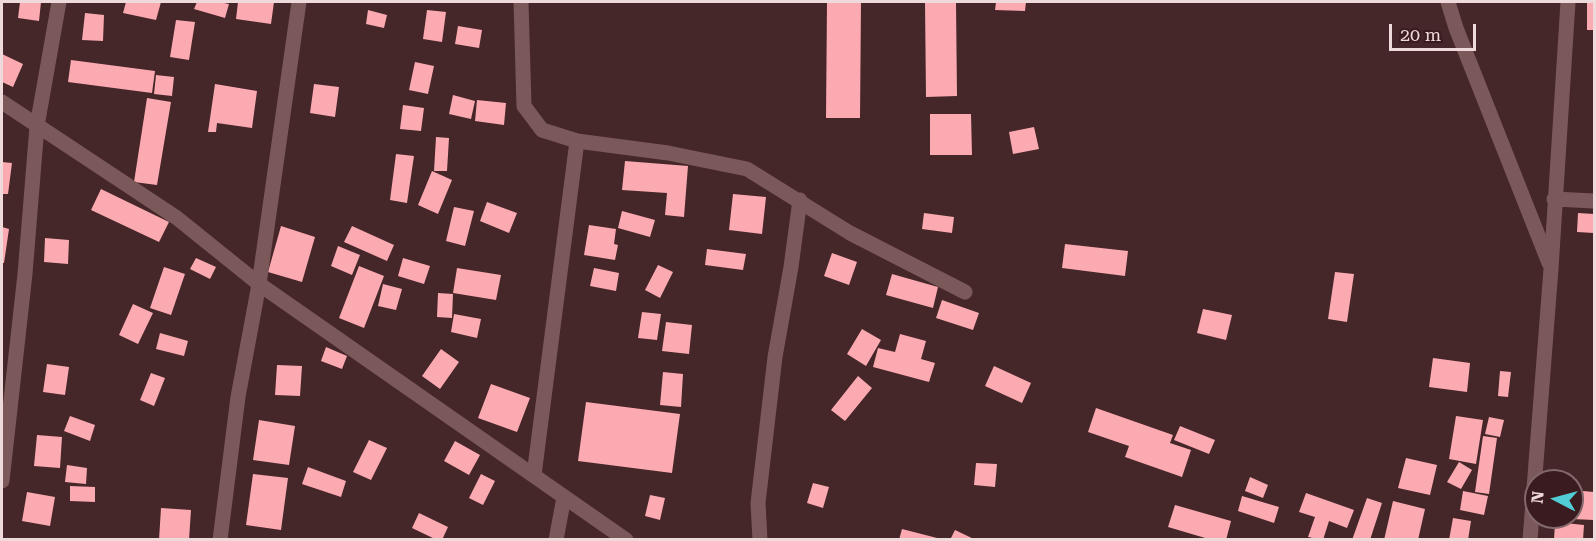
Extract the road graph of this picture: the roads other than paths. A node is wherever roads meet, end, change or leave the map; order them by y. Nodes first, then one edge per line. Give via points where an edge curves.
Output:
1 (59, 2) edge
2 (300, 2) edge
3 (521, 2) edge
4 (1448, 2) edge
5 (1568, 2) edge
6 (2, 102) edge
7 (37, 126) junction
8 (577, 141) junction
9 (1554, 199) junction
10 (800, 200) junction
11 (1594, 201) edge
12 (1551, 269) junction
13 (259, 284) junction
14 (965, 292) dead end
15 (534, 475) junction
16 (2, 481) edge
17 (564, 497) junction
18 (220, 540) edge
19 (556, 540) edge
20 (626, 540) edge
21 (760, 540) edge
22 (1530, 540) edge

1 - 7 street
2 - 13 street
3 - 8 street via 524,106 542,130
4 - 12 street
5 - 9 street
6 - 7 street
7 - 13 street via 177,218
7 - 16 street
8 - 10 street via 747,168
8 - 15 street
9 - 11 street
9 - 12 street
10 - 14 street via 850,233
10 - 21 street via 768,413 758,504
12 - 22 street
13 - 15 street
13 - 18 street via 238,397
15 - 17 street
17 - 19 street
17 - 20 street

